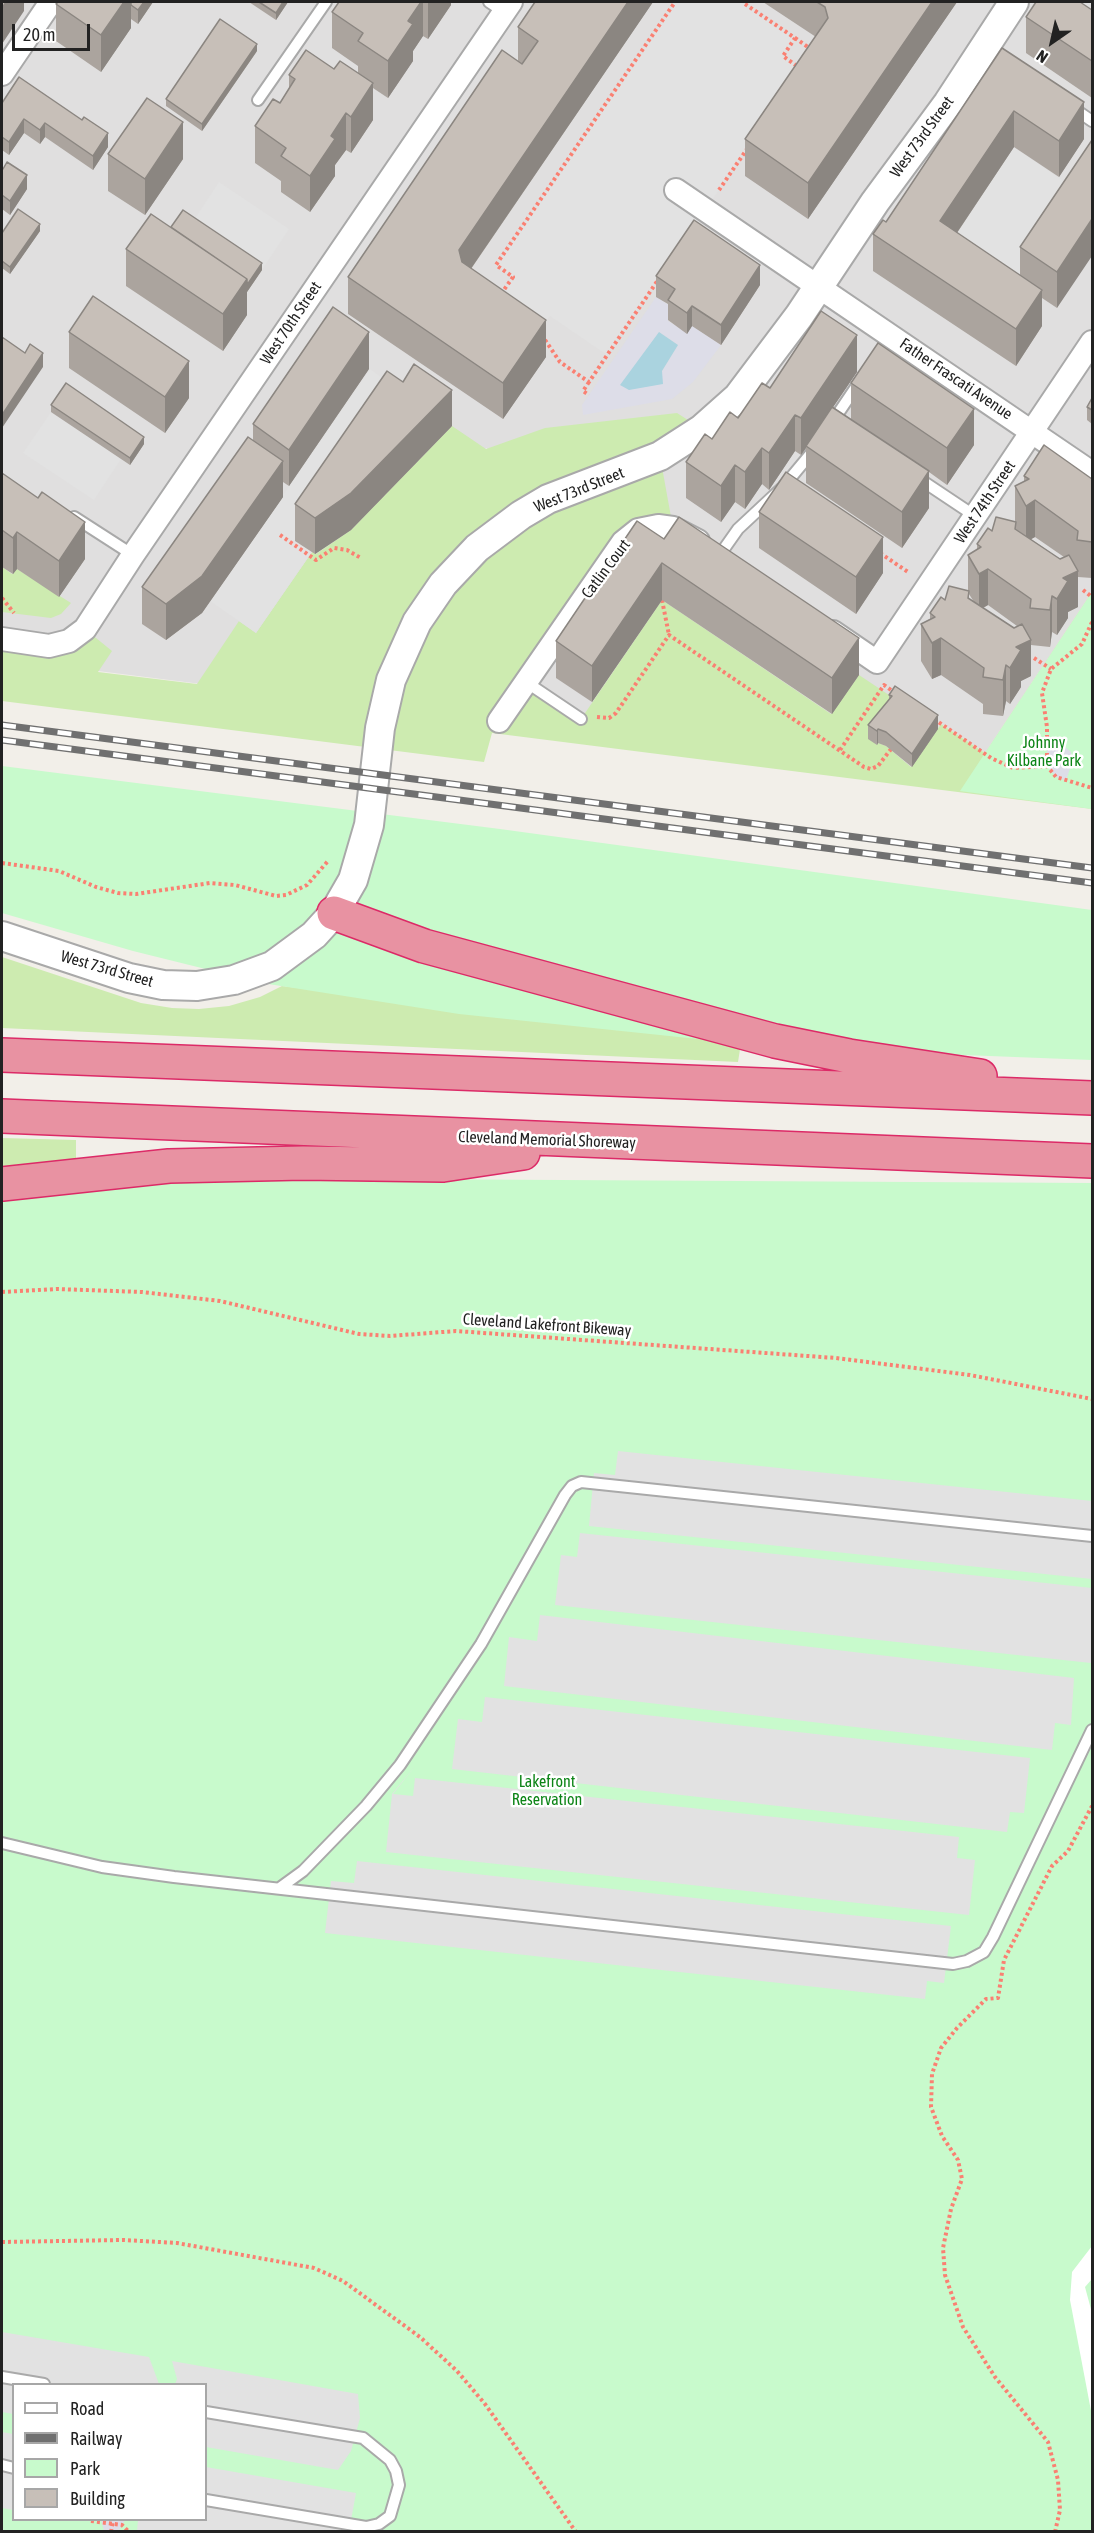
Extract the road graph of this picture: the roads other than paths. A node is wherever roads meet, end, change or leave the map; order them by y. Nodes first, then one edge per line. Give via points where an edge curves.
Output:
1 (51, 2) edge
2 (326, 2) edge
3 (1014, 2) edge
4 (502, 5) edge
5 (2, 74) edge
6 (258, 100) dead end
7 (1063, 101) edge
8 (1092, 121) edge
9 (676, 189) dead end
10 (819, 286) junction
11 (1092, 342) edge
12 (865, 375) edge
13 (833, 421) junction
14 (843, 427) edge
15 (826, 430) edge
16 (1032, 432) junction
17 (820, 440) edge
18 (911, 473) edge
19 (1092, 473) edge
20 (64, 512) edge
21 (975, 516) junction
22 (133, 555) junction
23 (719, 556) junction
24 (739, 569) edge
25 (818, 622) edge
26 (2, 639) edge
27 (526, 682) junction
28 (581, 719) dead end
29 (499, 721) dead end
30 (334, 913) junction
31 (2, 936) edge
32 (2, 1055) edge
33 (1092, 1094) edge
34 (1092, 1098) edge
35 (2, 1116) edge
36 (598, 1142) junction
37 (1092, 1161) edge
38 (2, 1184) edge
39 (1092, 1536) edge
40 (1092, 1730) edge
41 (2, 1843) edge
42 (281, 1887) junction
43 (2, 2377) edge
44 (34, 2383) edge
45 (207, 2412) edge
46 (207, 2500) edge

1 - 5 street
2 - 6 lane
3 - 10 street, West 73rd Street via 988,52
4 - 22 street, West 70th Street
7 - 8 lane
9 - 10 street, Father Frascati Avenue
10 - 16 street, Father Frascati Avenue
10 - 30 street, West 73rd Street via 755,377 702,429 660,456 548,499 477,548 443,584 417,622 392,680 380,728 373,807 365,843 353,880
11 - 16 street, West 74th Street
12 - 13 lane
13 - 14 lane
13 - 15 lane
16 - 19 street, Father Frascati Avenue
16 - 21 street, West 74th Street
17 - 23 lane via 783,488 738,529
18 - 21 lane
20 - 22 lane
21 - 25 street, West 74th Street via 877,662
22 - 26 street, West 70th Street via 85,629 69,641 49,646
23 - 24 street, Catlin Court
23 - 27 street, Catlin Court via 673,528 638,530 623,542
27 - 28 lane
27 - 29 street, Catlin Court
30 - 31 street, West 73rd Street via 302,946 272,966 234,980 197,986 138,980
30 - 33 highway via 424,946 775,1041
32 - 34 highway
35 - 36 highway, Cleveland Memorial Shoreway
36 - 37 highway, Cleveland Memorial Shoreway
36 - 38 highway via 443,1166 169,1166
39 - 42 lane via 581,1482 565,1495 481,1644 400,1765 366,1806
40 - 42 lane via 993,1937 984,1952 953,1964
41 - 42 lane via 102,1867
43 - 44 lane
45 - 46 lane via 363,2438 390,2460 399,2485 390,2516 366,2528

